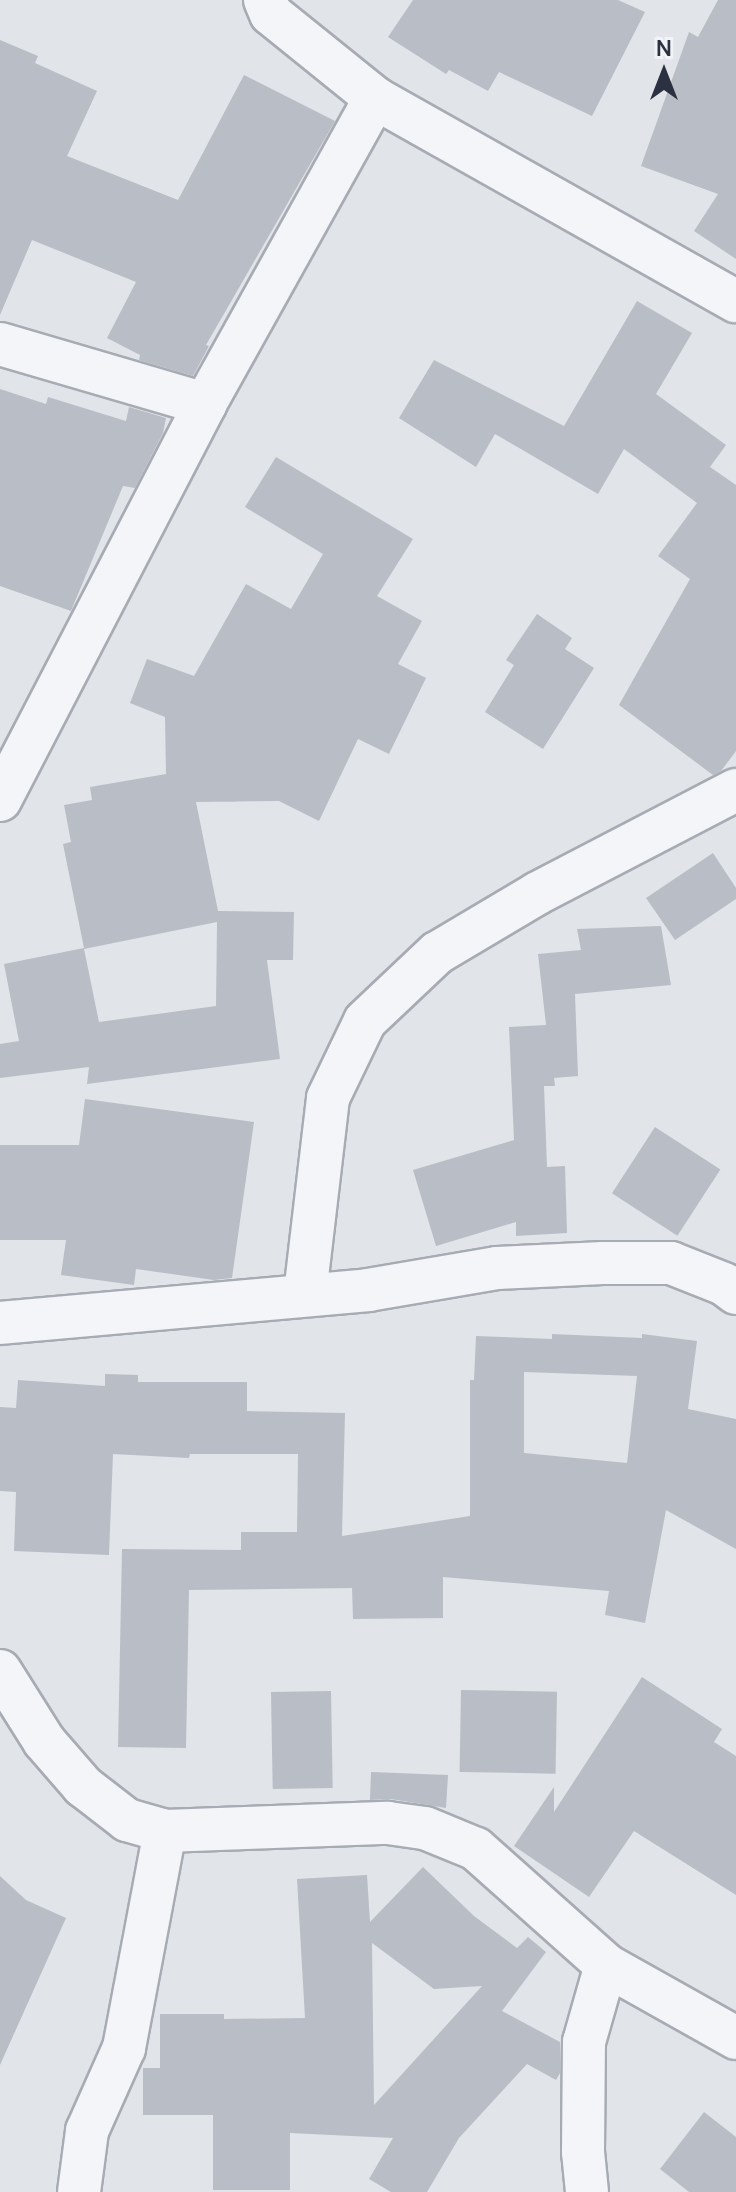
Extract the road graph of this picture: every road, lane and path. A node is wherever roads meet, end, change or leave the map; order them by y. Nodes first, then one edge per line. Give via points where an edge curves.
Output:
1 (265, 0) edge
2 (375, 98) junction
3 (736, 301) edge
4 (0, 344) edge
5 (205, 404) junction
6 (736, 790) edge
7 (0, 800) edge
8 (736, 1293) edge
9 (305, 1294) junction
10 (0, 1323) edge
11 (0, 1671) edge
12 (165, 1831) junction
13 (606, 1965) junction
14 (736, 2038) edge
15 (79, 2192) edge
16 (587, 2192) edge

1 - 2 street via 271,14
2 - 3 street
2 - 5 street
4 - 5 street
5 - 7 street
6 - 9 street via 538,893 437,953 365,1021 328,1098
8 - 9 street via 671,1263 603,1263 497,1268 368,1290
9 - 10 street
11 - 12 street via 44,1741 83,1786 127,1820
12 - 13 street via 388,1823 425,1828 476,1849
12 - 15 street via 124,2048 87,2131
13 - 14 street
13 - 16 street via 584,2042

